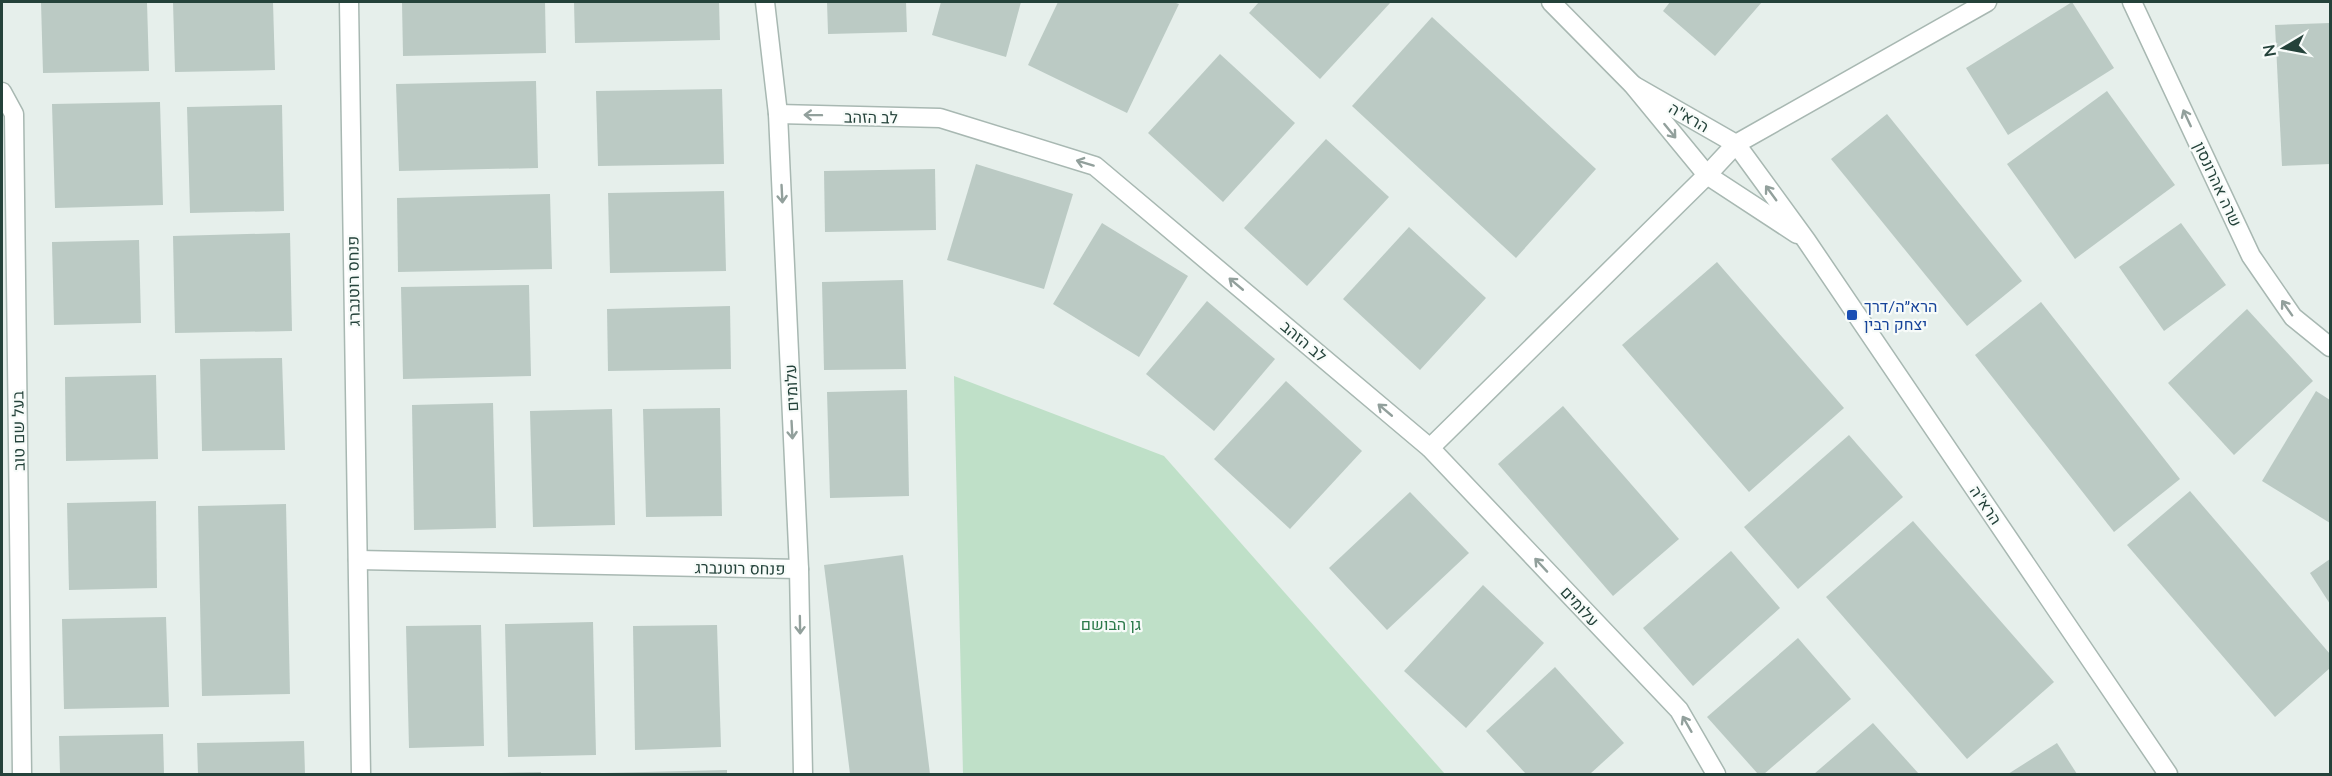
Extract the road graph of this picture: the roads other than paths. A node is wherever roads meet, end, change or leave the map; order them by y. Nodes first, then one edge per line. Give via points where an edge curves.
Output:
1 (349, 2) edge
2 (765, 2) edge
3 (1551, 2) edge
4 (1988, 2) edge
5 (2132, 2) edge
6 (1633, 86) junction
7 (2, 92) edge
8 (778, 114) junction
9 (1736, 144) junction
10 (1707, 175) junction
11 (1806, 240) junction
12 (2331, 347) edge
13 (1430, 448) junction
14 (358, 560) junction
15 (799, 569) junction
16 (2168, 773) edge
17 (22, 774) edge
18 (361, 774) edge
19 (803, 774) edge
20 (1716, 774) edge

1 - 14 street, פנחס רוטנברג
2 - 8 street, עלומים
3 - 6 street, הרא"ה
4 - 9 street
12 -> 5 street, שרה אהרונסון via 2293,317 2251,256
6 - 9 street, הרא"ה
6 -> 10 street, הרא"ה
7 - 17 street, בעל שם טוב via 14,114
13 -> 8 street, לב הזהב via 1095,166 940,118
8 -> 15 street, עלומים
9 - 10 street
11 -> 9 street, הרא"ה
10 - 11 street, הרא"ה
10 - 13 street
11 - 16 street, הרא"ה
20 -> 13 street, עלומים via 1679,710
14 - 15 street, פנחס רוטנברג
14 - 18 street, פנחס רוטנברג
15 -> 19 street, עלומים

